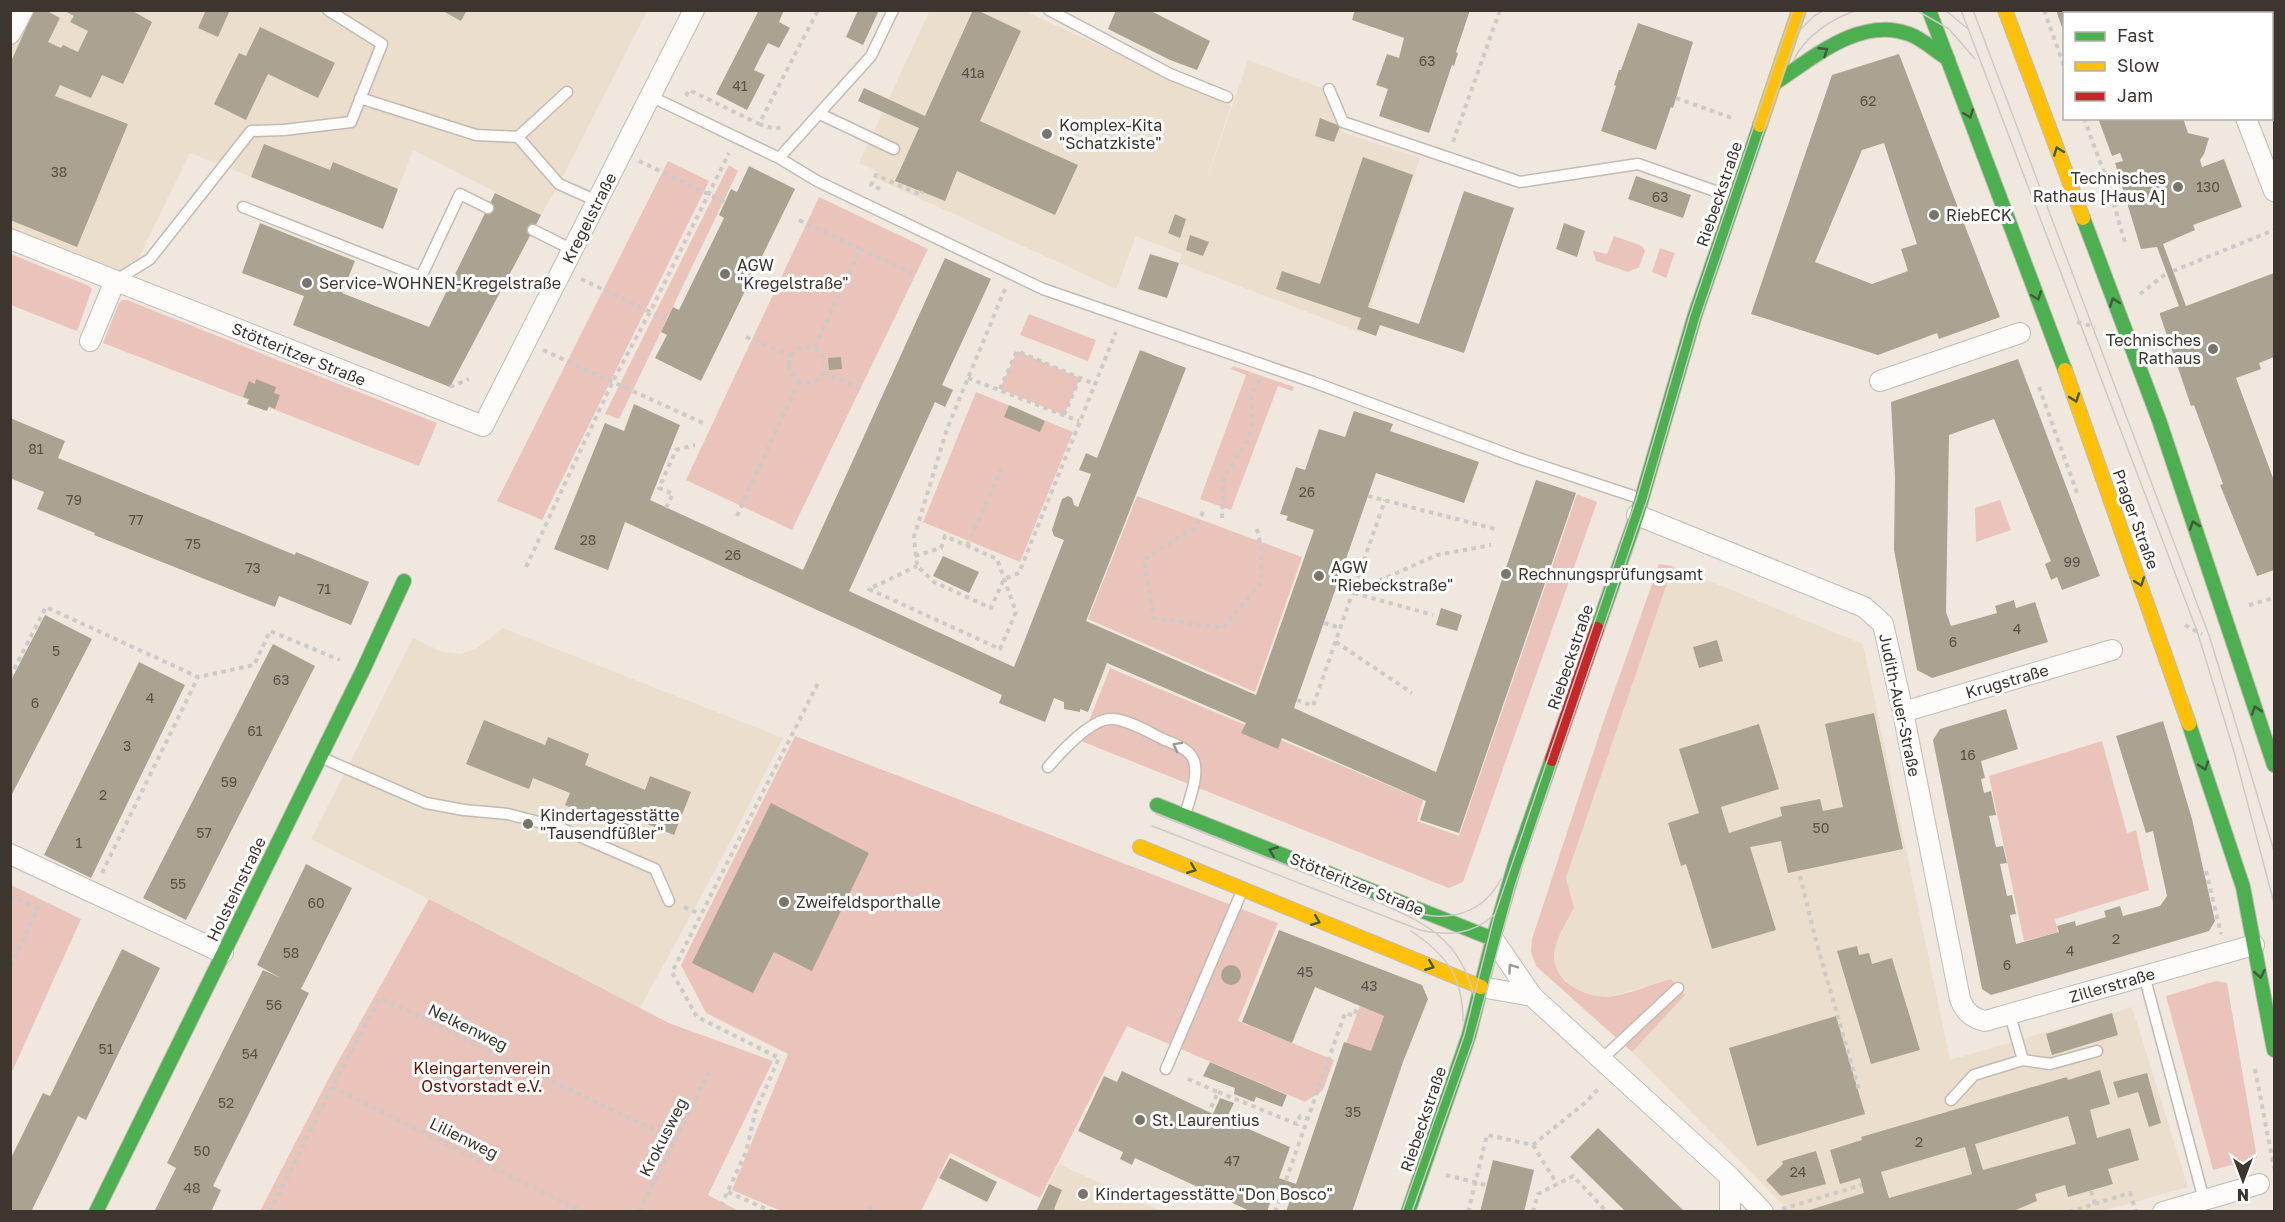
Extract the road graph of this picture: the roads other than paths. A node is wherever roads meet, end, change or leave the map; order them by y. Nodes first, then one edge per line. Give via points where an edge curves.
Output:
1 (23, 10) edge
2 (328, 10) edge
3 (694, 10) edge
4 (893, 10) edge
5 (1049, 10) edge
6 (1799, 10) edge
7 (1929, 10) edge
8 (2005, 10) edge
9 (10, 34) edge
10 (1948, 59) junction
11 (1775, 83) junction
12 (1329, 89) dead end
13 (567, 92) dead end
14 (650, 96) junction
15 (1227, 97) dead end
16 (360, 98) junction
17 (820, 114) junction
18 (2248, 120) edge
19 (518, 137) junction
20 (894, 149) dead end
21 (779, 159) junction
22 (2274, 191) edge
23 (1736, 198) junction
24 (597, 201) junction
25 (243, 207) dead end
26 (488, 208) dead end
27 (532, 230) dead end
28 (10, 239) edge
29 (573, 250) junction
30 (115, 281) junction
31 (2020, 333) dead end
32 (90, 341) dead end
33 (1880, 381) dead end
34 (483, 426) joint
35 (1639, 507) junction
36 (404, 581) dead end
37 (2112, 650) dead end
38 (1903, 712) junction
39 (320, 757) junction
40 (2274, 765) edge
41 (1048, 766) dead end
42 (1157, 805) dead end
43 (1185, 816) junction
44 (1140, 847) dead end
45 (10, 854) edge
46 (1243, 891) junction
47 (669, 901) dead end
48 (1492, 939) junction
49 (2254, 945) junction
50 (223, 953) junction
51 (2144, 975) junction
52 (1481, 987) junction
53 (1678, 988) dead end
54 (1532, 996) junction
55 (1970, 1015) joint
56 (2010, 1015) junction
57 (2274, 1050) edge
58 (2097, 1051) dead end
59 (2023, 1060) junction
60 (1608, 1065) junction
61 (1166, 1069) dead end
62 (1951, 1100) dead end
63 (1730, 1177) junction
64 (2267, 1178) edge
65 (2204, 1200) junction
66 (101, 1208) edge
67 (1408, 1212) edge
68 (1730, 1212) edge
69 (1763, 1212) edge
70 (2163, 1212) edge

1 - 9 street
2 - 16 lane via 382,44
3 - 14 street, Kregelstraße
4 - 17 lane via 871,56
5 - 15 lane via 1170,74
6 - 11 main road, Riebeckstraße
7 - 10 main road, Prager Straße
40 -> 8 main road via 2159,420
11 -> 10 main road via 1837,42 1874,30 1910,34
10 -> 49 main road, Prager Straße via 2167,656 2243,887
11 - 23 main road, Riebeckstraße
12 - 23 lane via 1343,122 1520,182 1638,165
13 - 19 lane
14 - 21 lane
14 - 24 street, Kregelstraße
16 - 19 lane via 476,135
16 - 30 lane via 351,122 251,131 150,259
17 - 20 lane
17 - 21 lane
18 - 22 street
19 - 24 lane via 559,184
21 - 35 lane via 1043,289 1264,365
23 - 35 main road, Riebeckstraße via 1695,315
24 - 29 street, Kregelstraße
25 - 26 lane via 421,277 460,194
27 - 29 lane
28 - 30 street, Stötteritzer Straße
29 - 34 street, Kregelstraße
30 - 32 street
30 - 34 street, Stötteritzer Straße
31 - 33 street
35 - 38 street, Judith-Auer-Straße via 1874,613 1883,624
35 - 48 main road, Riebeckstraße
36 - 39 main road, Holsteinstraße
37 - 38 street, Krugstraße
38 - 55 street, Judith-Auer-Straße via 1960,999
39 - 47 lane via 426,802 508,814 558,827 655,869
39 - 50 main road, Holsteinstraße
43 -> 41 lane via 1194,777 1194,761 1189,753 1113,718 1090,727
42 - 43 main road, Stötteritzer Straße
48 -> 43 main road, Stötteritzer Straße
44 -> 46 main road
45 - 50 street
46 -> 52 main road
46 - 61 lane
48 - 52 main road, Riebeckstraße
54 -> 48 street
49 - 51 street, Zillerstraße
49 -> 57 main road, Prager Straße
50 - 66 main road, Holsteinstraße
51 - 56 street, Zillerstraße
51 - 65 lane
52 - 54 street
52 - 67 main road, Riebeckstraße via 1469,1035
53 - 60 lane
54 - 60 street
55 - 56 street, Zillerstraße via 1985,1021
56 - 59 lane
58 - 59 lane via 2050,1064
59 - 62 lane via 1974,1075
60 - 63 street
63 - 68 street
63 - 69 street
64 - 65 street
65 - 70 street

